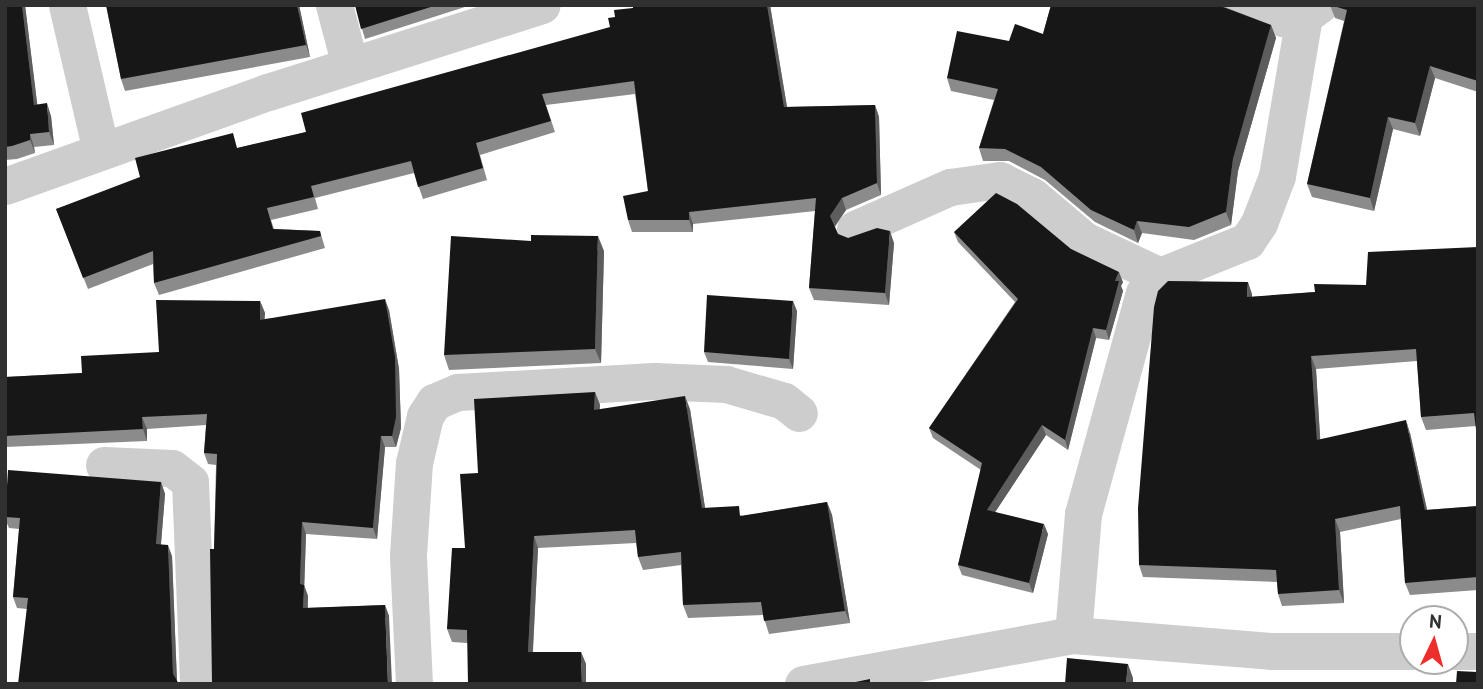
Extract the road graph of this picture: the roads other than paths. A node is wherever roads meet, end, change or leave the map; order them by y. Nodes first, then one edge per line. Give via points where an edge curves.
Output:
1 (67, 5) edge
2 (334, 5) edge
3 (542, 5) edge
4 (1243, 5) edge
5 (1311, 11) edge
6 (350, 65) junction
7 (102, 151) junction
8 (5, 186) edge
9 (855, 229) dead end
10 (1160, 276) junction
11 (799, 413) dead end
12 (104, 465) dead end
13 (1073, 635) junction
14 (1399, 651) edge
15 (198, 684) edge
16 (415, 684) edge
17 (803, 684) edge

1 - 7 street
2 - 6 street
3 - 6 street
4 - 5 street via 1283,18
5 - 10 street via 1277,176 1259,223 1247,241
6 - 7 street
7 - 8 street
9 - 10 street via 950,187 1000,180 1032,196 1084,240
10 - 13 street via 1144,293 1083,514
11 - 16 street via 784,401 726,384 654,381 458,392 434,402 425,416 414,463 408,555
12 - 15 street via 172,468 190,482
13 - 14 street via 1270,651
13 - 17 street

